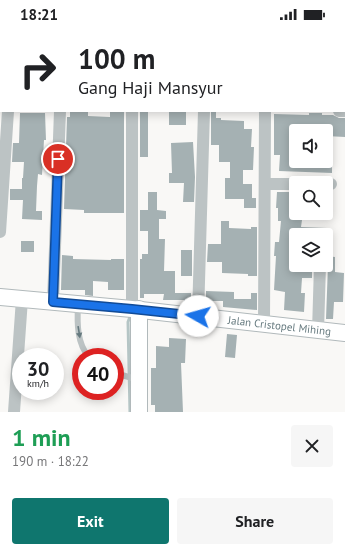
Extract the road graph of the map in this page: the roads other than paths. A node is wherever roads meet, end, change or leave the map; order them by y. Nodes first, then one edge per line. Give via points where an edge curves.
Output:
1 (8, 112) edge
2 (60, 112) edge
3 (132, 112) edge
4 (204, 112) edge
5 (265, 112) edge
6 (265, 184) junction
7 (289, 184) edge
8 (0, 232) edge
9 (320, 272) edge
10 (0, 297) edge
11 (22, 299) junction
12 (53, 302) junction
13 (78, 304) junction
14 (136, 309) junction
15 (198, 316) junction
16 (264, 325) junction
17 (318, 331) junction
18 (345, 334) edge
19 (84, 348) edge
20 (124, 376) edge
21 (139, 380) junction
22 (14, 412) edge
23 (139, 412) edge

1 - 8 street
2 - 12 street
3 - 14 street
4 - 15 street
5 - 6 street
6 - 7 street
6 - 16 street
9 - 17 street
10 - 11 street, Jalan Cristopel Mihing
11 - 12 street, Jalan Cristopel Mihing
11 - 22 street
12 - 13 street, Jalan Cristopel Mihing
13 - 14 street, Jalan Cristopel Mihing
13 -> 19 lane via 77,319
14 - 15 street, Jalan Cristopel Mihing
14 - 21 street
15 - 16 street, Jalan Cristopel Mihing
16 - 17 street, Jalan Cristopel Mihing
17 - 18 street, Jalan Cristopel Mihing
20 - 21 lane
21 - 23 street

